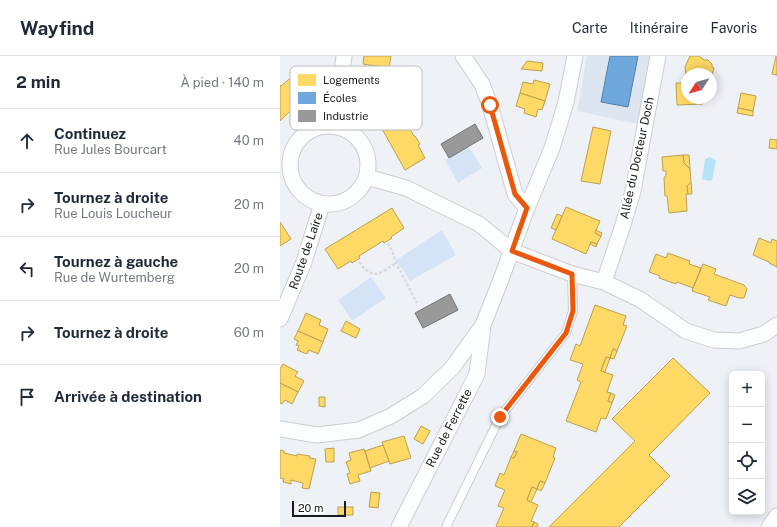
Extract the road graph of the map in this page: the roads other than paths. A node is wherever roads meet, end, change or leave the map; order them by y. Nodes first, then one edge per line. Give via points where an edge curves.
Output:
1 (344, 56) edge
2 (463, 56) edge
3 (575, 56) edge
4 (658, 56) edge
5 (343, 66) edge
6 (314, 130) edge
7 (345, 130) edge
8 (285, 163) edge
9 (366, 177) junction
10 (322, 204) junction
11 (527, 208) junction
12 (512, 251) junction
13 (572, 274) junction
14 (604, 282) junction
15 (280, 319) edge
16 (483, 325) junction
17 (777, 325) edge
18 (280, 429) edge
19 (777, 516) edge
20 (399, 527) edge
21 (446, 527) edge
22 (769, 527) edge

1 - 5 street
2 - 11 street via 482,84 515,194
3 - 11 street via 566,102 552,148
4 - 14 street, Allée du Docteur Doch via 633,191
6 - 8 street via 300,140
7 - 9 street via 358,139 365,150 368,164
8 - 10 street via 302,194
9 - 10 street via 354,196 344,202
9 - 12 street via 406,188 479,224
10 - 15 street, Route de Laire via 304,262
11 - 12 street
12 - 13 street
12 - 16 street
13 - 14 street
13 - 21 lane via 573,311 566,333 500,417
14 - 17 street via 641,300 686,331 714,340 739,341 764,334
16 - 18 street via 452,368 423,396 391,416 359,430 317,435
16 - 20 street, Rue de Ferrette via 477,374
19 - 22 street

